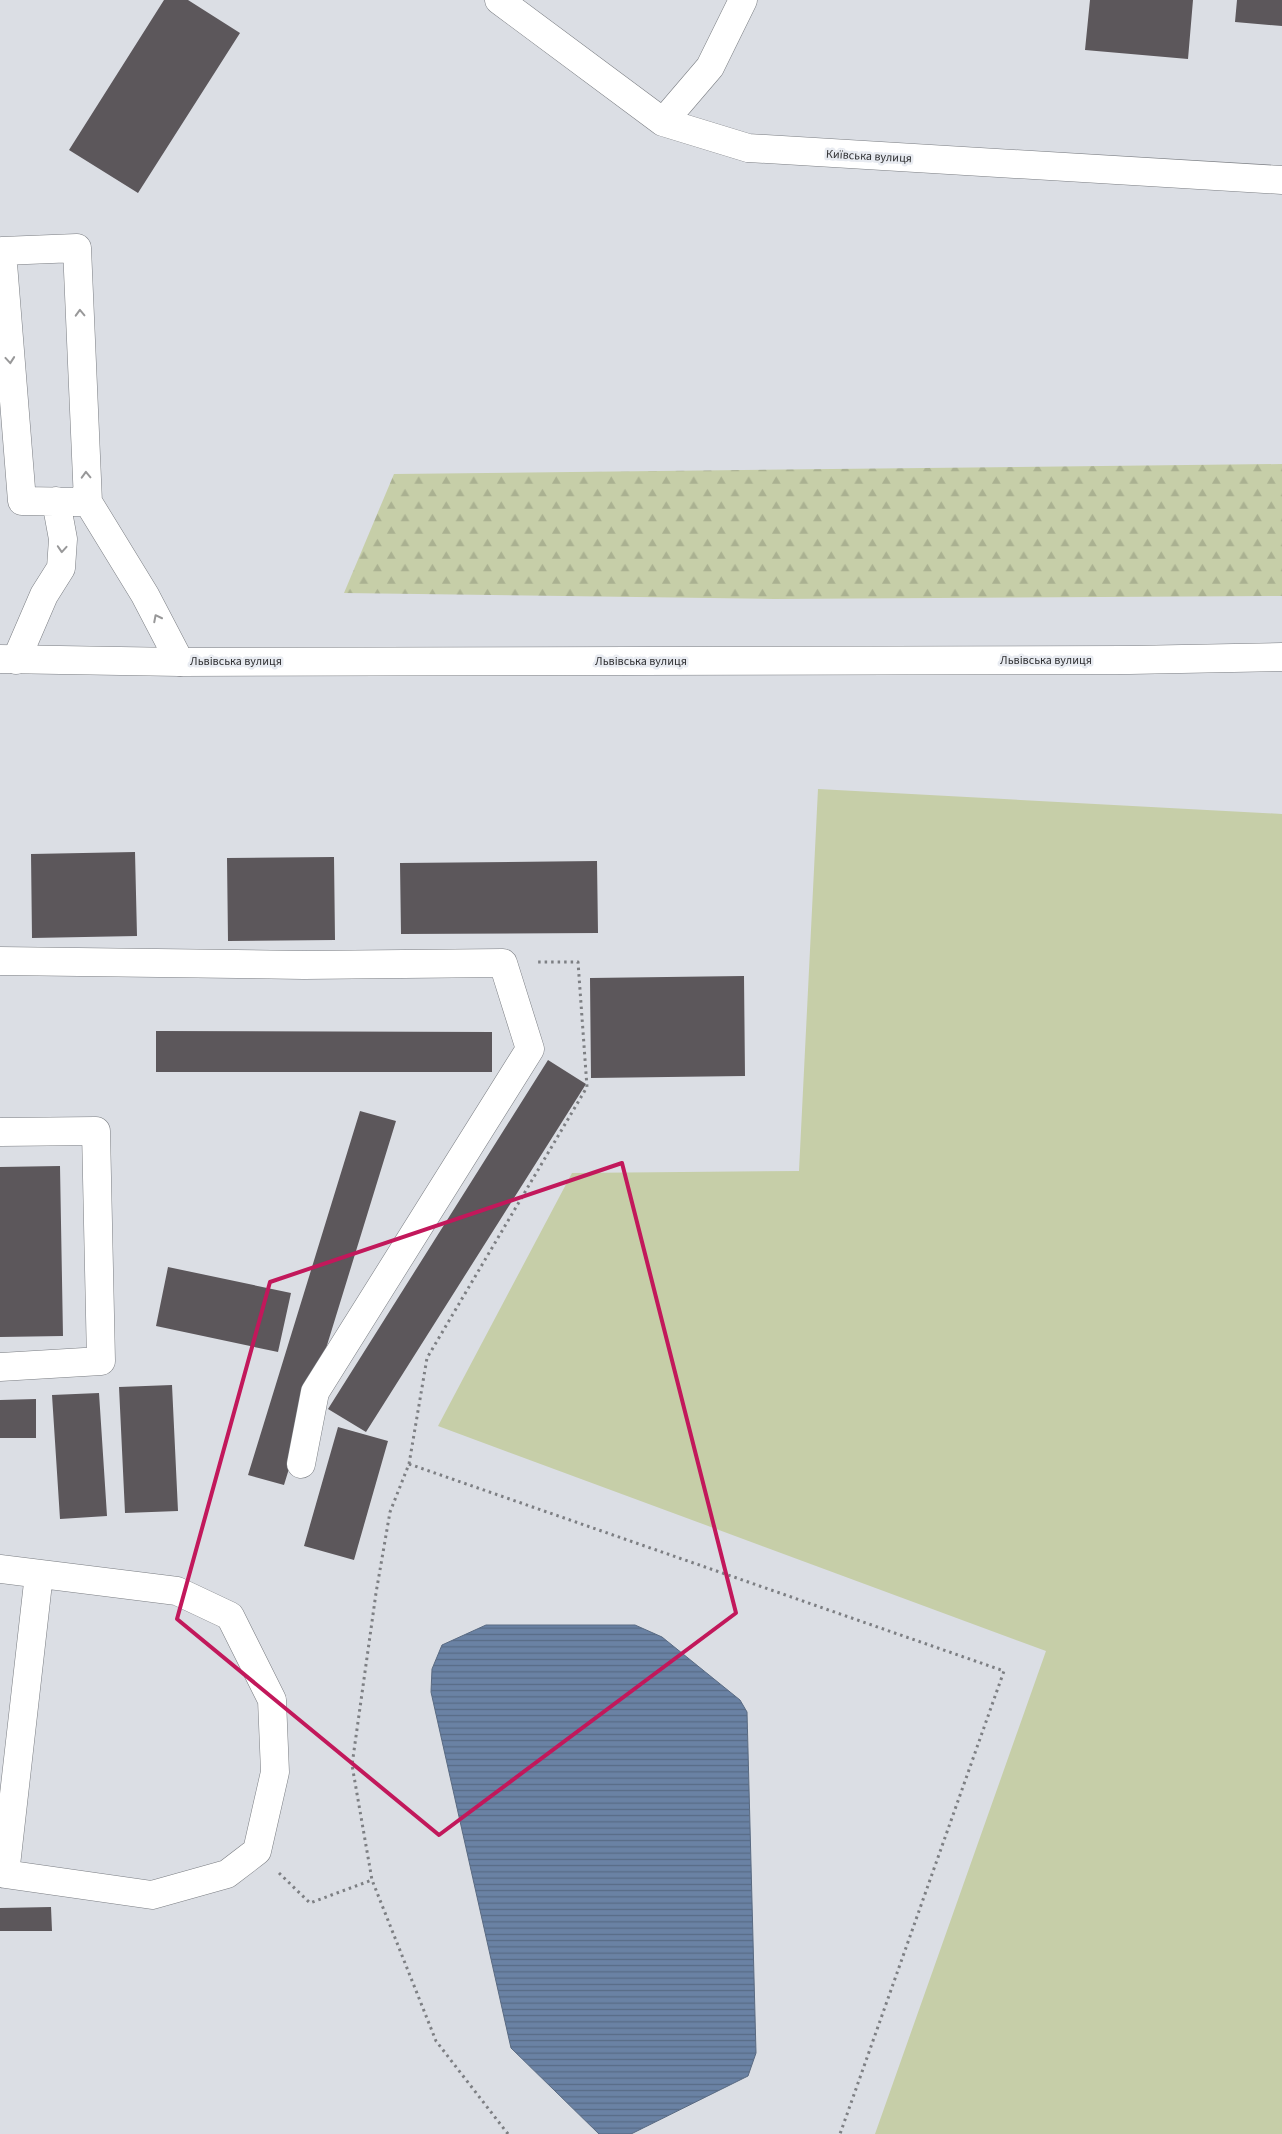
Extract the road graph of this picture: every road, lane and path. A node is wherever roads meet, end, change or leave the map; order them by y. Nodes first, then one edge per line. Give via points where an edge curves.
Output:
1 (499, 0) edge
2 (743, 0) edge
3 (664, 122) junction
4 (1282, 180) edge
5 (1, 251) edge
6 (56, 501) junction
7 (88, 502) junction
8 (1282, 657) edge
9 (8, 660) edge
10 (180, 662) junction
11 (0, 961) edge
12 (503, 963) junction
13 (0, 1132) edge
14 (0, 1368) edge
15 (301, 1464) dead end
16 (409, 1464) junction
17 (0, 1569) edge
18 (39, 1574) junction
19 (257, 1851) junction
20 (372, 1880) junction
21 (508, 2134) edge
22 (840, 2134) edge

1 - 3 main road, Київська вулиця
2 - 3 main road via 710,67
3 - 4 main road, Київська вулиця via 748,148
5 -> 6 main road via 22,501
7 -> 5 main road via 77,248
6 - 7 main road
6 -> 9 main road via 63,539 61,568
10 -> 7 main road via 145,595
8 - 10 main road, Львівська вулиця
9 - 10 main road, Львівська вулиця
11 - 12 main road via 304,965
12 - 15 main road via 530,1049 315,1392
12 - 16 path via 578,962 587,1087 427,1358
13 - 14 main road via 96,1131 101,1362
16 - 20 path via 390,1512 352,1765
16 - 22 path via 1004,1671
17 - 18 main road
18 - 19 main road via 177,1591 230,1616 272,1700 275,1772
18 - 19 main road via 5,1874 152,1895 227,1874
19 - 20 path via 310,1903
20 - 21 path via 436,2040

